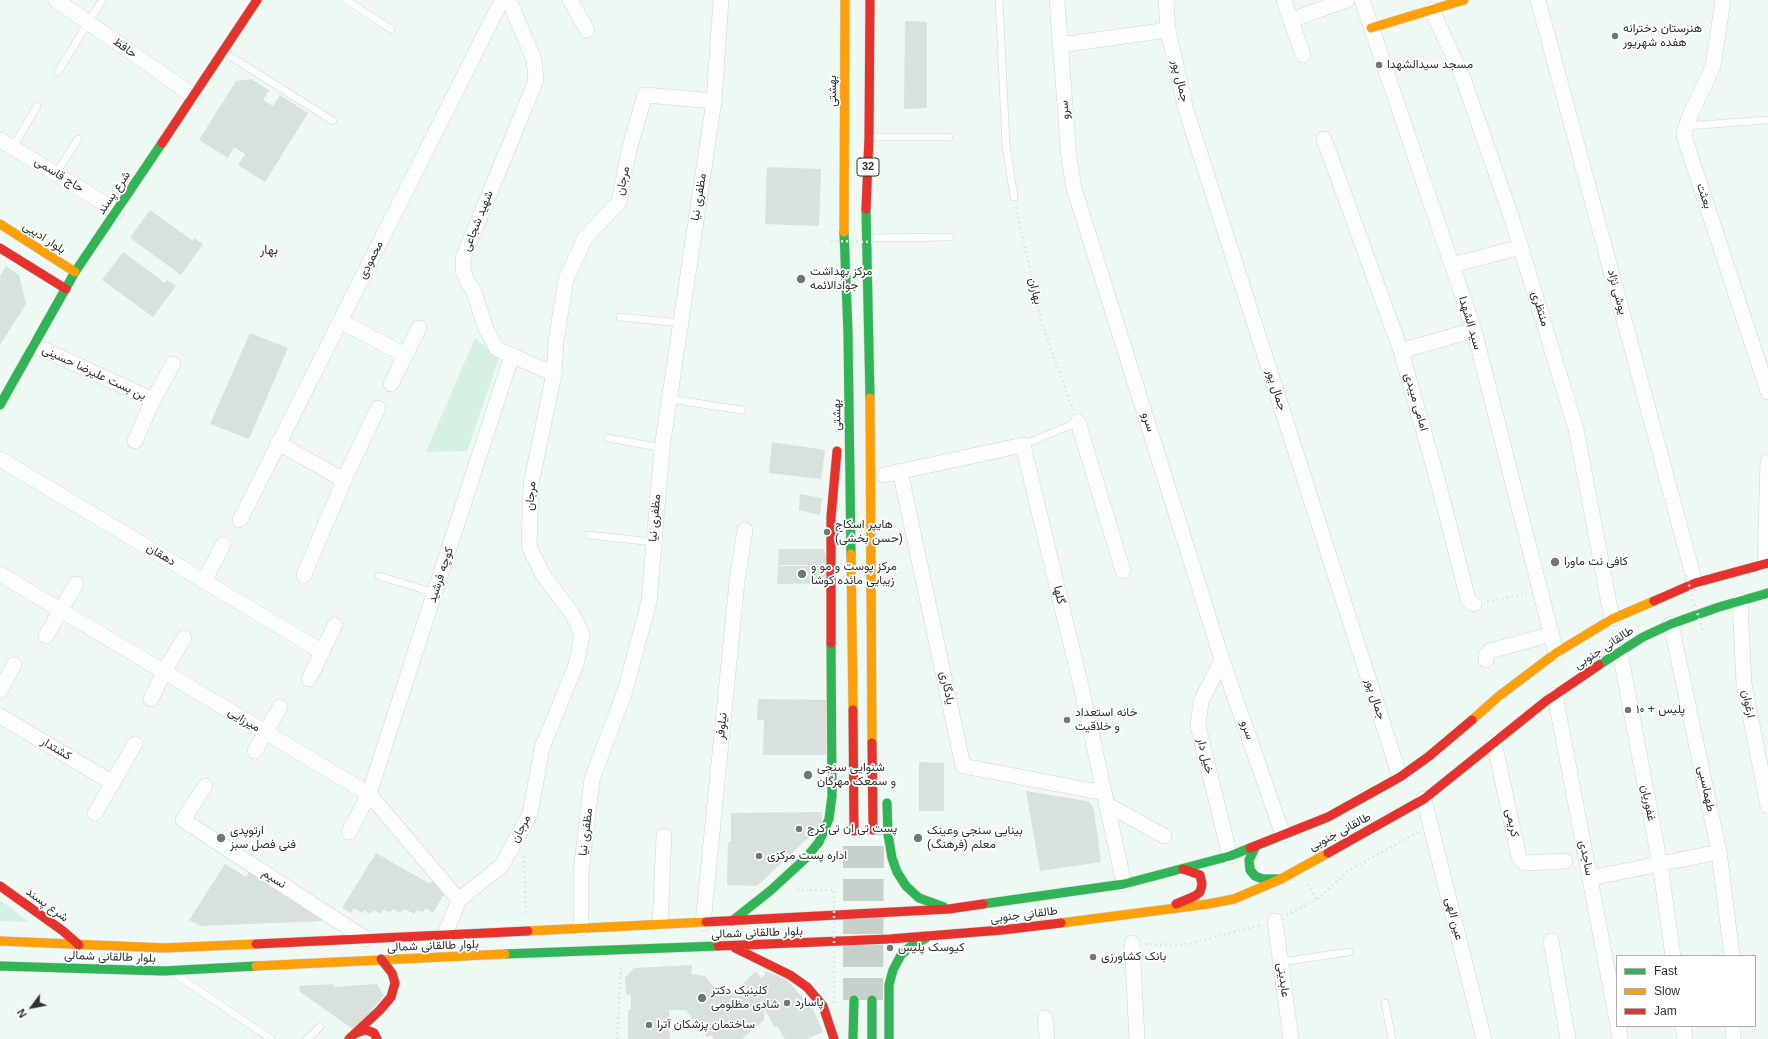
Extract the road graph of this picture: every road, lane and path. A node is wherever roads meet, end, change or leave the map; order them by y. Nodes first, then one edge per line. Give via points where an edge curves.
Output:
1 (56, 0) edge
2 (102, 0) edge
3 (256, 0) edge
4 (346, 0) edge
5 (502, 0) edge
6 (508, 0) edge
7 (570, 0) edge
8 (721, 0) edge
9 (845, 0) edge
10 (870, 0) edge
11 (999, 0) edge
12 (1057, 0) edge
13 (1166, 0) edge
14 (1284, 0) edge
15 (1347, 0) edge
16 (1362, 0) edge
17 (1464, 0) edge
18 (1538, 0) edge
19 (1723, 0) edge
20 (1438, 5) edge
21 (1291, 20) junction
22 (88, 22) junction
23 (1371, 28) junction
24 (391, 29) dead end
25 (587, 30) dead end
26 (1168, 30) junction
27 (1060, 45) junction
28 (224, 52) junction
29 (1303, 55) dead end
30 (58, 72) dead end
31 (194, 96) junction
32 (714, 101) junction
33 (37, 106) dead end
34 (1768, 120) edge
35 (333, 121) dead end
36 (1686, 126) junction
37 (869, 137) junction
38 (949, 137) dead end
39 (78, 139) dead end
40 (1324, 139) dead end
41 (6, 144) edge
42 (56, 173) junction
43 (1014, 197) joint
44 (117, 211) junction
45 (0, 224) edge
46 (950, 237) dead end
47 (866, 238) junction
48 (831, 241) dead end
49 (878, 242) dead end
50 (1521, 247) junction
51 (0, 248) edge
52 (1452, 265) junction
53 (75, 272) junction
54 (66, 289) junction
55 (620, 318) dead end
56 (340, 321) junction
57 (680, 323) junction
58 (420, 328) dead end
59 (1474, 330) junction
60 (848, 332) junction
61 (870, 334) junction
62 (34, 345) junction
63 (1401, 351) junction
64 (405, 355) junction
65 (512, 355) junction
66 (173, 364) dead end
67 (554, 374) junction
68 (391, 384) dead end
69 (1768, 392) edge
70 (669, 399) junction
71 (153, 400) junction
72 (0, 405) edge
73 (378, 408) dead end
74 (742, 410) dead end
75 (840, 417) dead end
76 (1078, 422) junction
77 (880, 436) dead end
78 (608, 438) dead end
79 (838, 440) dead end
80 (135, 441) dead end
81 (278, 443) junction
82 (1023, 445) junction
83 (662, 448) junction
84 (0, 459) edge
85 (1768, 462) edge
86 (900, 471) junction
87 (883, 475) dead end
88 (344, 480) junction
89 (240, 520) dead end
90 (745, 530) dead end
91 (589, 535) dead end
92 (653, 542) junction
93 (223, 545) dead end
94 (1766, 564) edge
95 (1123, 571) dead end
96 (0, 574) edge
97 (304, 575) dead end
98 (379, 576) dead end
99 (1690, 579) junction
100 (204, 581) junction
101 (76, 584) dead end
102 (1539, 590) junction
103 (435, 593) junction
104 (1768, 596) edge
105 (1740, 601) junction
106 (1474, 604) joint
107 (61, 611) junction
108 (1612, 619) junction
109 (1671, 624) junction
110 (335, 625) dead end
111 (1703, 632) dead end
112 (1552, 634) junction
113 (46, 636) dead end
114 (184, 638) dead end
115 (321, 651) junction
116 (1620, 652) junction
117 (1556, 653) junction
118 (1486, 657) dead end
119 (1222, 660) junction
120 (14, 665) dead end
121 (164, 672) junction
122 (309, 679) dead end
123 (0, 691) edge
124 (1555, 695) junction
125 (151, 700) dead end
126 (280, 707) dead end
127 (0, 716) edge
128 (265, 732) junction
129 (1494, 742) junction
130 (136, 744) dead end
131 (254, 751) dead end
132 (1400, 777) junction
133 (113, 783) junction
134 (204, 786) dead end
135 (370, 794) junction
136 (886, 796) dead end
137 (1105, 799) junction
138 (1424, 799) junction
139 (1768, 806) edge
140 (95, 813) dead end
141 (1431, 825) junction
142 (872, 830) tunnel mouth
143 (854, 831) tunnel mouth
144 (349, 832) dead end
145 (1283, 834) junction
146 (664, 836) dead end
147 (1164, 836) dead end
148 (1256, 846) junction
149 (524, 849) dead end
150 (1719, 852) junction
151 (1230, 856) junction
152 (1564, 861) dead end
153 (1660, 864) junction
154 (1183, 869) junction
155 (1590, 878) junction
156 (1281, 879) junction
157 (1124, 884) junction
158 (0, 886) edge
159 (810, 890) dead end
160 (459, 900) junction
161 (949, 909) junction
162 (1148, 912) junction
163 (866, 914) joint
164 (732, 921) junction
165 (1275, 921) junction
166 (702, 923) junction
167 (660, 925) junction
168 (581, 928) junction
169 (527, 932) junction
170 (445, 934) junction
171 (928, 937) junction
172 (366, 938) junction
173 (867, 940) joint
174 (0, 941) edge
175 (1551, 941) dead end
176 (1132, 943) joint
177 (79, 945) junction
178 (732, 946) junction
179 (144, 948) junction
180 (622, 951) junction
181 (1349, 952) dead end
182 (1673, 955) edge
183 (1732, 955) edge
184 (381, 959) junction
185 (1280, 962) junction
186 (0, 966) edge
187 (72, 967) junction
188 (169, 970) junction
189 (143, 971) junction
190 (854, 1000) tunnel mouth
191 (872, 1000) tunnel mouth
192 (1385, 1002) dead end
193 (834, 1004) dead end
194 (1616, 1016) edge
195 (1045, 1018) dead end
196 (320, 1027) dead end
197 (1618, 1027) edge
198 (1683, 1027) edge
199 (1733, 1027) edge
200 (353, 1036) edge
201 (271, 1039) edge
202 (307, 1039) edge
203 (377, 1039) edge
204 (617, 1039) edge
205 (834, 1039) edge
206 (853, 1039) edge
207 (872, 1039) edge
208 (889, 1039) edge
209 (1047, 1039) edge
210 (1137, 1039) edge
211 (1291, 1039) edge
212 (1392, 1039) edge
213 (1484, 1039) edge
214 (1568, 1039) edge
215 (1620, 1039) edge
216 (1685, 1039) edge
217 (1733, 1039) edge

1 - 22 street, حافظ
2 - 22 lane
3 - 28 main road, شرع پسند
4 - 24 lane
5 - 56 street, محمودی
6 - 65 street, شهید شجاعی via 534,60 536,80 463,258 463,270 497,349
7 - 25 street
8 - 32 street, مظفری نیا
9 - 60 main road, بهشتى / 32 via 844,226
10 - 37 main road, 32
11 - 43 lane via 1006,145
12 - 27 street, سرو
13 - 26 street, جمال پور
14 - 21 street
15 - 21 street
16 - 23 street, سید الشهدا
17 - 20 main road
18 - 99 street, یوشی نژاد
19 - 36 street, بعثت via 1713,66
20 - 23 main road
20 - 50 street, منتظری
21 - 29 street
22 - 30 lane
22 - 31 street, حافظ
23 - 52 street, سید الشهدا
26 - 27 street
26 - 132 street, جمال پور via 1186,110
27 - 119 street, سرو via 1069,158 1074,188
28 - 31 main road, شرع پسند
28 - 35 lane
31 - 44 main road, شرع پسند
32 - 57 street, مظفری نیا
32 - 67 street, مرجان via 645,95 619,202 585,238 566,279 556,341
33 - 41 lane
34 - 36 lane
36 - 69 street, بعثت via 1685,139
37 - 38 lane
37 - 47 main road, 32
39 - 42 lane
40 - 63 street, امامی میبدی
41 - 42 street, حاج قاسمی
42 - 44 street, حاج قاسمی
43 - 76 path, بهاران via 1042,324
44 - 53 main road, شرع پسند
45 - 53 main road, بلوار ادیبی
46 - 47 lane
47 - 61 main road, 32
48 - 49 path, bridge
50 - 52 street
50 - 108 street, منتظری via 1576,428
51 - 54 main road
52 - 59 street, سید الشهدا
53 - 54 main road, شرع پسند
54 - 62 main road, شرع پسند
55 - 57 lane
56 - 64 street
56 - 81 street, محمودی
57 - 70 street, مظفری نیا
58 - 64 street
59 - 63 street
59 - 102 street, سید الشهدا
60 - 75 main road
60 - 143 main road, بهشتى / 32
61 - 77 main road
61 - 142 main road, 32
62 - 71 street, بن بست علیرضا حسینی
62 - 72 main road, شرع پسند
63 - 106 street, امامی میبدی via 1468,599
64 - 68 street
65 - 67 street, شهید شجاعی
65 - 103 street, كوچه فرشيد
66 - 71 street
67 - 160 street, مرجان via 531,484 529,546 543,575 573,614 582,635 576,665 542,748 530,814 502,865
70 - 74 lane
70 - 83 street, مظفری نیا
71 - 80 street
73 - 88 street
76 - 82 lane
76 - 95 street
78 - 83 lane
79 - 164 main road via 831,516 832,796 829,819 818,842 806,858
81 - 88 street
81 - 89 street, محمودی
82 - 86 street
82 - 137 street, گلها via 1081,686
83 - 92 street, مظفری نیا
84 - 100 street, دهقان
85 - 94 street
86 - 87 street
86 - 137 street, یادگاری via 963,766
88 - 97 street
90 - 166 street, نیلوفر via 736,582
91 - 92 lane
92 - 168 street, مظفری نیا via 647,609 625,691 592,779 581,872
93 - 100 street
94 - 99 main road, طالقانی جنوبی
96 - 107 street, میرزایی
98 - 103 lane
99 - 108 main road, طالقانی جنوبی
99 - 111 path, bridge
100 - 115 street, دهقان
101 - 107 street
102 - 106 path
102 - 112 street, سید الشهدا
103 - 135 street, كوچه فرشيد
104 - 105 main road, طالقانی جنوبی
105 - 109 main road, طالقانی جنوبی
105 - 139 street, ارغوان via 1744,684
107 - 113 street
107 - 121 street, میرزایی
108 - 117 main road, طالقانی جنوبی
109 - 116 main road, طالقانی جنوبی via 1643,637
109 - 150 street, طهماسبی
110 - 115 street
112 - 117 street, سید الشهدا
112 - 118 street via 1490,651
114 - 121 street
115 - 122 street
116 - 124 main road, طالقانی جنوبی
116 - 153 street, غفوریان
117 - 132 main road, طالقانی جنوبی
119 - 145 street, سرو
119 - 151 street, خیل دار via 1201,701 1198,726
120 - 123 street
121 - 125 street
121 - 128 street, میرزایی
124 - 129 main road, طالقانی جنوبی
124 - 155 street, ساجدی
126 - 128 street
127 - 133 street, کشتدار
128 - 131 street
128 - 135 street, میرزایی
129 - 138 main road, طالقانی جنوبی
129 - 152 street, کریمی via 1519,857 1524,863
130 - 133 street
132 - 145 main road, طالقانی جنوبی via 1328,817
133 - 140 street
134 - 172 street, نسیم via 183,820
135 - 144 street, كوچه فرشيد
135 - 160 street, میرزایی
136 - 161 main road via 888,834 892,858 898,872 906,886 919,898
137 - 147 street
137 - 157 street, گلها
138 - 141 street, عین الهی
138 - 156 main road, طالقانی جنوبی
141 - 165 path via 1348,871 1317,900
141 - 213 street, عین الهی
145 - 148 main road, طالقانی جنوبی
146 - 167 street
148 - 151 main road, طالقانی جنوبی
148 - 156 main road via 1248,860 1250,870 1263,879
149 - 169 path
150 - 153 street
150 - 183 street, طهماسبی
151 - 154 main road, طالقانی جنوبی
153 - 155 street
153 - 182 street, غفوریان
154 - 157 main road, طالقانی جنوبی
154 - 162 main road via 1200,875 1200,892 1188,900
155 - 194 street, ساجدی
156 - 162 main road, طالقانی جنوبی via 1234,899
157 - 161 main road, طالقانی جنوبی
158 - 177 main road, شرع پسند
159 - 193 path, bridge via 834,890
160 - 170 street, مرجان
161 - 163 main road, طالقانی جنوبی
162 - 171 main road, طالقانی جنوبی
163 - 164 main road, بلوار طالقانی شمالی
164 - 166 main road, بلوار طالقانی شمالی
165 - 176 path via 1181,944 1161,946
165 - 185 street, عابدینی
166 - 167 main road, بلوار طالقانی شمالی
167 - 168 main road, بلوار طالقانی شمالی
168 - 169 main road, بلوار طالقانی شمالی
169 - 170 main road, بلوار طالقانی شمالی
170 - 172 main road, بلوار طالقانی شمالی
171 - 173 main road, طالقانی جنوبی
171 - 208 main road via 901,955 893,970 889,985
172 - 179 main road, بلوار طالقانی شمالی via 322,942
173 - 178 main road, بلوار طالقانی شمالی
174 - 177 main road, بلوار طالقانی شمالی
175 - 214 street
176 - 210 street
177 - 179 main road, بلوار طالقانی شمالی
177 - 187 main road, شرع پسند via 85,957 81,965
178 - 180 main road, بلوار طالقانی شمالی
178 - 205 main road via 790,975 807,988 823,1006
179 - 189 main road via 130,958 131,964
180 - 184 main road, بلوار طالقانی شمالی
180 - 204 path
181 - 185 lane
184 - 188 main road, بلوار طالقانی شمالی
184 - 200 main road via 392,973 394,983 391,997
185 - 211 street, عابدینی
186 - 187 main road, بلوار طالقانی شمالی
187 - 189 main road, بلوار طالقانی شمالی
188 - 189 main road, بلوار طالقانی شمالی
188 - 201 lane
190 - 206 main road
191 - 207 main road
192 - 212 lane
195 - 209 street
196 - 202 lane
197 - 215 street
198 - 216 street
199 - 217 street
200 - 203 main road via 365,1030 374,1033

